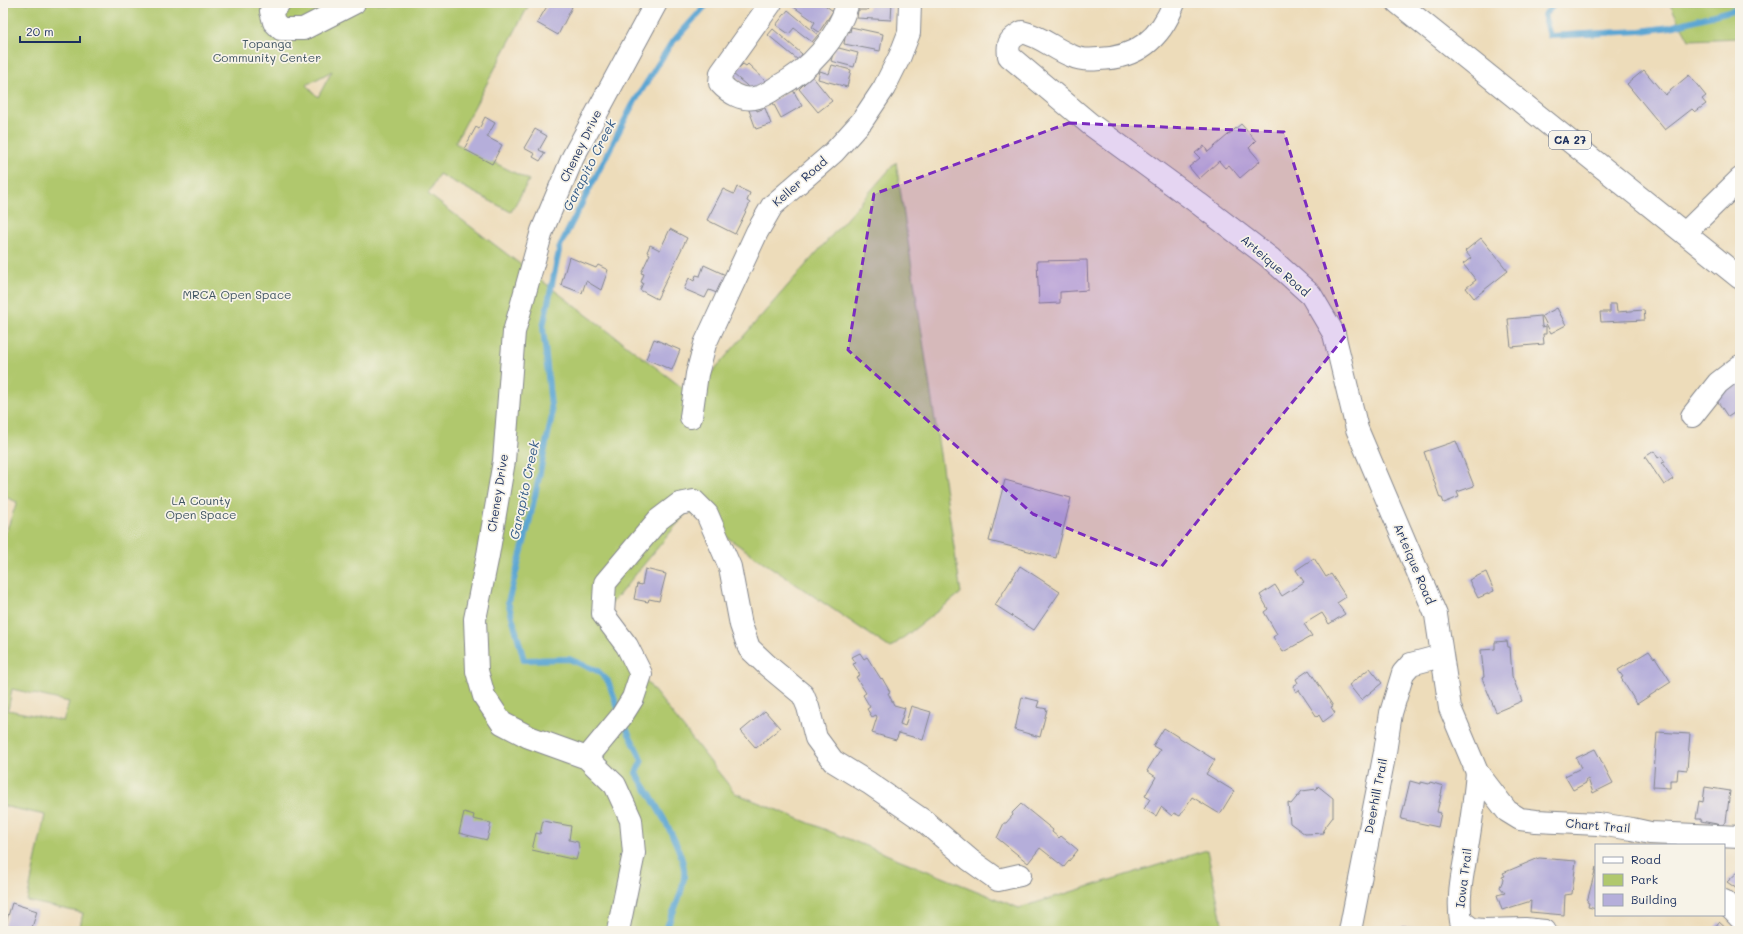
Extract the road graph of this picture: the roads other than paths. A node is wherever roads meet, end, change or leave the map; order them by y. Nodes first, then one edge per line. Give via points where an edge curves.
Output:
1 (279, 3) edge
2 (354, 3) edge
3 (656, 3) edge
4 (771, 3) edge
5 (848, 3) edge
6 (910, 3) edge
7 (1174, 3) edge
8 (1398, 3) edge
9 (1740, 179) edge
10 (1685, 233) junction
11 (1740, 278) edge
12 (1740, 366) edge
13 (1692, 416) dead end
14 (691, 417) dead end
15 (1441, 656) junction
16 (586, 758) junction
17 (1477, 772) junction
18 (1740, 837) edge
19 (1656, 839) edge
20 (1020, 875) dead end
21 (1725, 902) edge
22 (1740, 918) edge
23 (618, 931) edge
24 (1350, 931) edge
25 (1545, 931) edge

1 - 2 street via 271,11 274,22 281,29 302,29
3 - 16 street, Cheney Drive via 573,157 542,231 514,332 504,461 475,619 477,671 484,696 502,723 529,737
4 - 5 street via 721,73 720,83 729,92 743,98 757,98 806,69 825,48 842,21
6 - 14 street, Keller Road via 909,33 884,88 866,116 834,152 772,206 757,232 705,344 697,374
7 - 15 street, Arteique Road via 1159,32 1146,44 1113,59 1083,59 1072,56 1034,34 1022,32 1012,38 1007,47 1009,56 1090,124 1270,258 1311,295 1334,334 1357,429 1436,615
8 - 10 street, CA 27
9 - 10 street
10 - 11 street, CA 27
12 - 13 street via 1718,383
15 - 17 street, Arteique Road via 1450,708
15 - 24 street, Deerhill Trail via 1410,664 1402,673 1391,713
16 - 20 street via 621,717 633,698 641,674 627,646 603,614 605,583 658,520 679,504 694,501 707,514 730,567 741,625 749,648 803,695 816,738 833,761 924,821 998,880
16 - 23 street, Cheney Drive via 615,784 631,820 634,853
17 - 19 street, Chart Trail via 1507,811 1520,819 1632,828
17 - 25 street, Iowa Trail via 1458,907 1461,921 1472,929
18 - 19 street, Chart Trail
21 - 22 street

